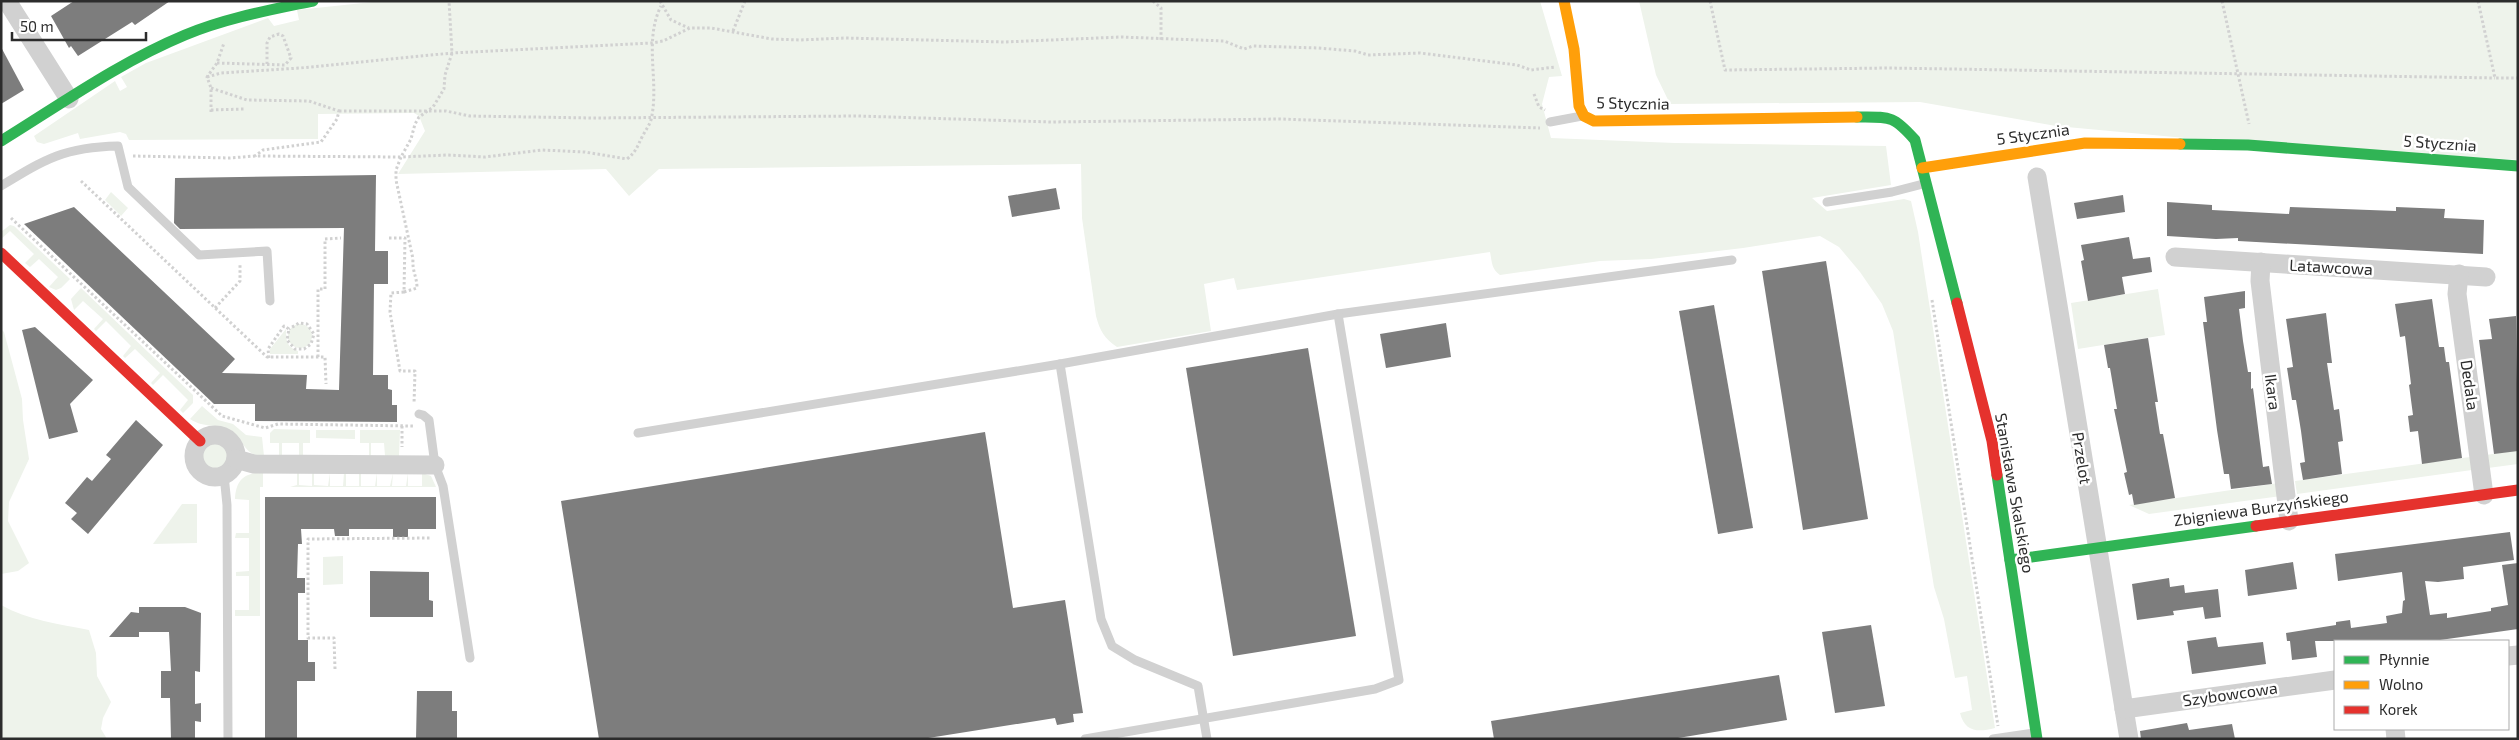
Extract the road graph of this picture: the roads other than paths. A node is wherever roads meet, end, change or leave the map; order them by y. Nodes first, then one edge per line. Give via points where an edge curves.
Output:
1 (7, 1) edge
2 (313, 1) edge
3 (1564, 1) edge
4 (252, 7) edge
5 (69, 99) junction
6 (1584, 116) junction
7 (1547, 126) road end
8 (1, 141) edge
9 (2518, 166) edge
10 (1922, 168) junction
11 (2037, 177) dead end
12 (1926, 184) junction
13 (1, 186) edge
14 (1827, 202) dead end
15 (1, 254) edge
16 (2175, 256) dead end
17 (1732, 260) dead end
18 (2261, 262) junction
19 (2459, 274) junction
20 (2486, 277) dead end
21 (270, 301) dead end
22 (1338, 314) junction
23 (1060, 364) junction
24 (416, 413) road end
25 (638, 433) dead end
26 (200, 440) junction
27 (236, 459) junction
28 (435, 465) junction
29 (224, 475) junction
30 (2518, 490) edge
31 (2484, 495) junction
32 (2289, 521) junction
33 (2096, 547) junction
34 (2010, 560) junction
35 (470, 658) dead end
36 (2334, 680) edge
37 (2124, 709) junction
38 (1203, 718) junction
39 (2037, 736) edge
40 (1996, 738) edge
41 (228, 739) edge
42 (1085, 739) edge
43 (1207, 739) edge
44 (2129, 739) edge

1 - 5 street
2 - 4 street
3 - 6 street via 1574,49 1579,106
4 - 5 street via 169,42
5 - 8 street
6 - 7 lane
6 - 10 street, 5 Stycznia via 1594,121 1886,117 1909,130
9 - 10 street, 5 Stycznia via 2250,145 2085,143
10 - 12 street, Stanisława Skalskiego
11 - 33 street, Przelot
12 - 14 lane
12 - 34 street, Stanisława Skalskiego via 1992,441
13 - 21 lane via 61,152 91,146 118,146 128,187 199,255 267,251
15 - 26 street
16 - 18 street, Latawcowa
17 - 22 lane
18 - 19 street, Latawcowa
18 - 32 street, Ikara via 2260,281
19 - 20 street, Latawcowa
19 - 31 street, Dedala via 2458,294
22 - 23 lane
22 - 38 lane via 1399,680 1375,689
23 - 25 lane
23 - 38 lane via 1101,619 1112,646 1135,660 1198,686
24 - 28 lane via 429,420
26 - 27 street via 210,435 223,436 234,446
26 - 29 street via 193,455 198,469 210,477
27 - 28 street via 254,464
27 - 29 street via 234,466
28 - 35 lane via 443,486
29 - 41 lane via 227,505
30 - 31 street, Zbigniewa Burzyńskiego
31 - 32 street, Zbigniewa Burzyńskiego
32 - 33 street, Zbigniewa Burzyńskiego
33 - 34 street, Zbigniewa Burzyńskiego
33 - 37 street, Przelot
34 - 39 street, Stanisława Skalskiego
36 - 37 street, Szybowcowa
37 - 44 street, Przelot
38 - 42 lane
38 - 43 lane
39 - 40 lane

